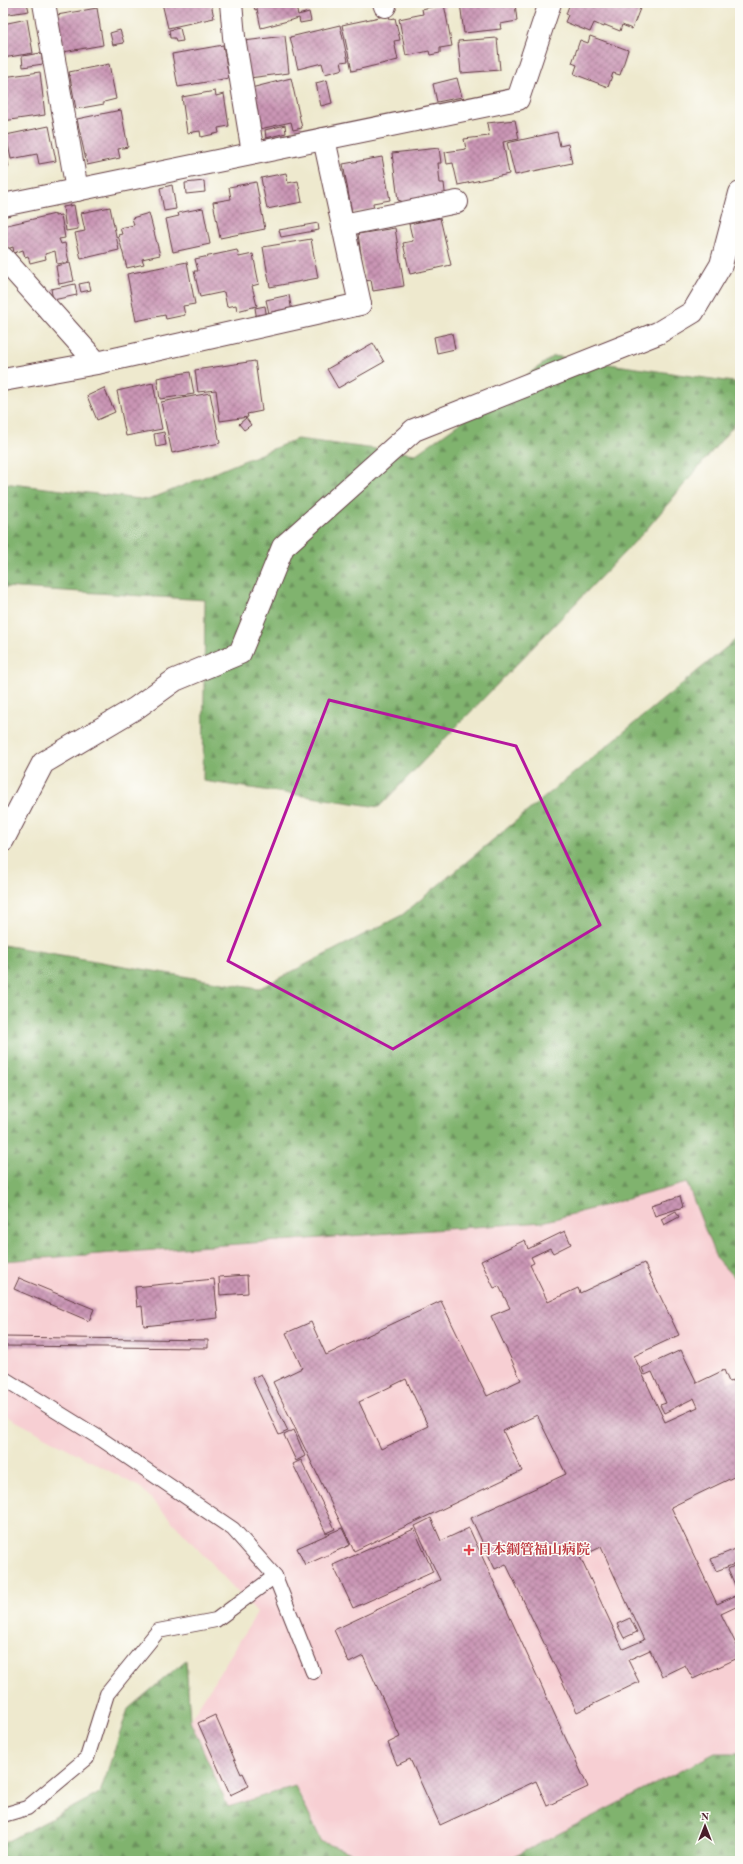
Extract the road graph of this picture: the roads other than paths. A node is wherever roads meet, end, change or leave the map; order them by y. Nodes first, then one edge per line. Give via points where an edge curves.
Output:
1 (44, 3) edge
2 (231, 3) edge
3 (550, 3) edge
4 (324, 139) junction
5 (252, 154) junction
6 (77, 190) junction
7 (740, 193) edge
8 (456, 202) dead end
9 (3, 205) edge
10 (343, 225) junction
11 (3, 258) edge
12 (97, 363) junction
13 (3, 380) edge
14 (3, 840) edge
15 (3, 1378) edge
16 (275, 1576) junction
17 (314, 1672) dead end
18 (3, 1815) edge

1 - 6 street
2 - 5 street
3 - 4 street via 518,99
4 - 5 street
4 - 10 street
5 - 6 street
6 - 9 street
7 - 14 street via 721,265 693,312 658,333 414,430 283,547 240,653 175,680 136,708 43,763
8 - 10 street
10 - 12 street via 360,304
11 - 12 street
12 - 13 street
15 - 16 lane via 101,1439 232,1529
16 - 17 lane
16 - 18 lane via 216,1620 158,1630 107,1694 87,1758 26,1808

